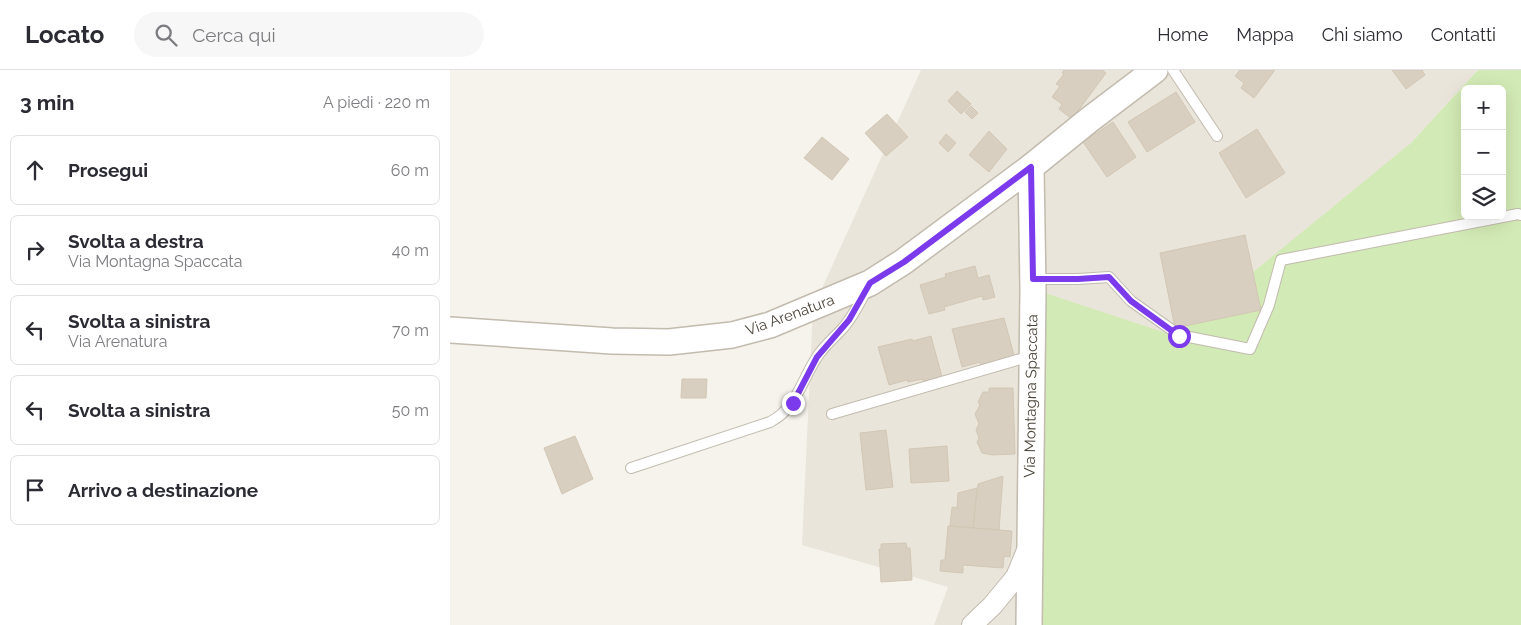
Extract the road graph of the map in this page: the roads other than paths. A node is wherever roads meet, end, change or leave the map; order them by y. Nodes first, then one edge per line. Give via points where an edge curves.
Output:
1 (1172, 70) edge
2 (1149, 72) edge
3 (1217, 136) dead end
4 (1031, 167) junction
5 (1521, 214) edge
6 (1033, 279) junction
7 (870, 283) junction
8 (450, 330) edge
9 (1032, 356) junction
10 (832, 414) dead end
11 (631, 468) dead end
12 (1029, 544) junction
13 (972, 625) edge
14 (1029, 625) edge

1 - 3 lane
2 - 4 street, Via Arenatura
4 - 6 street, Via Montagna Spaccata
4 - 7 street, Via Arenatura via 904,262
5 - 6 lane via 1281,260 1269,305 1250,349 1179,336 1131,301 1109,277
6 - 9 street, Via Montagna Spaccata
7 - 8 street, Via Arenatura via 770,325 708,339 634,342
7 - 11 lane via 849,320 817,357 797,396 782,415 770,422
9 - 10 lane
9 - 12 street, Via Montagna Spaccata
12 - 13 street via 1016,577
12 - 14 street, Via Montagna Spaccata

